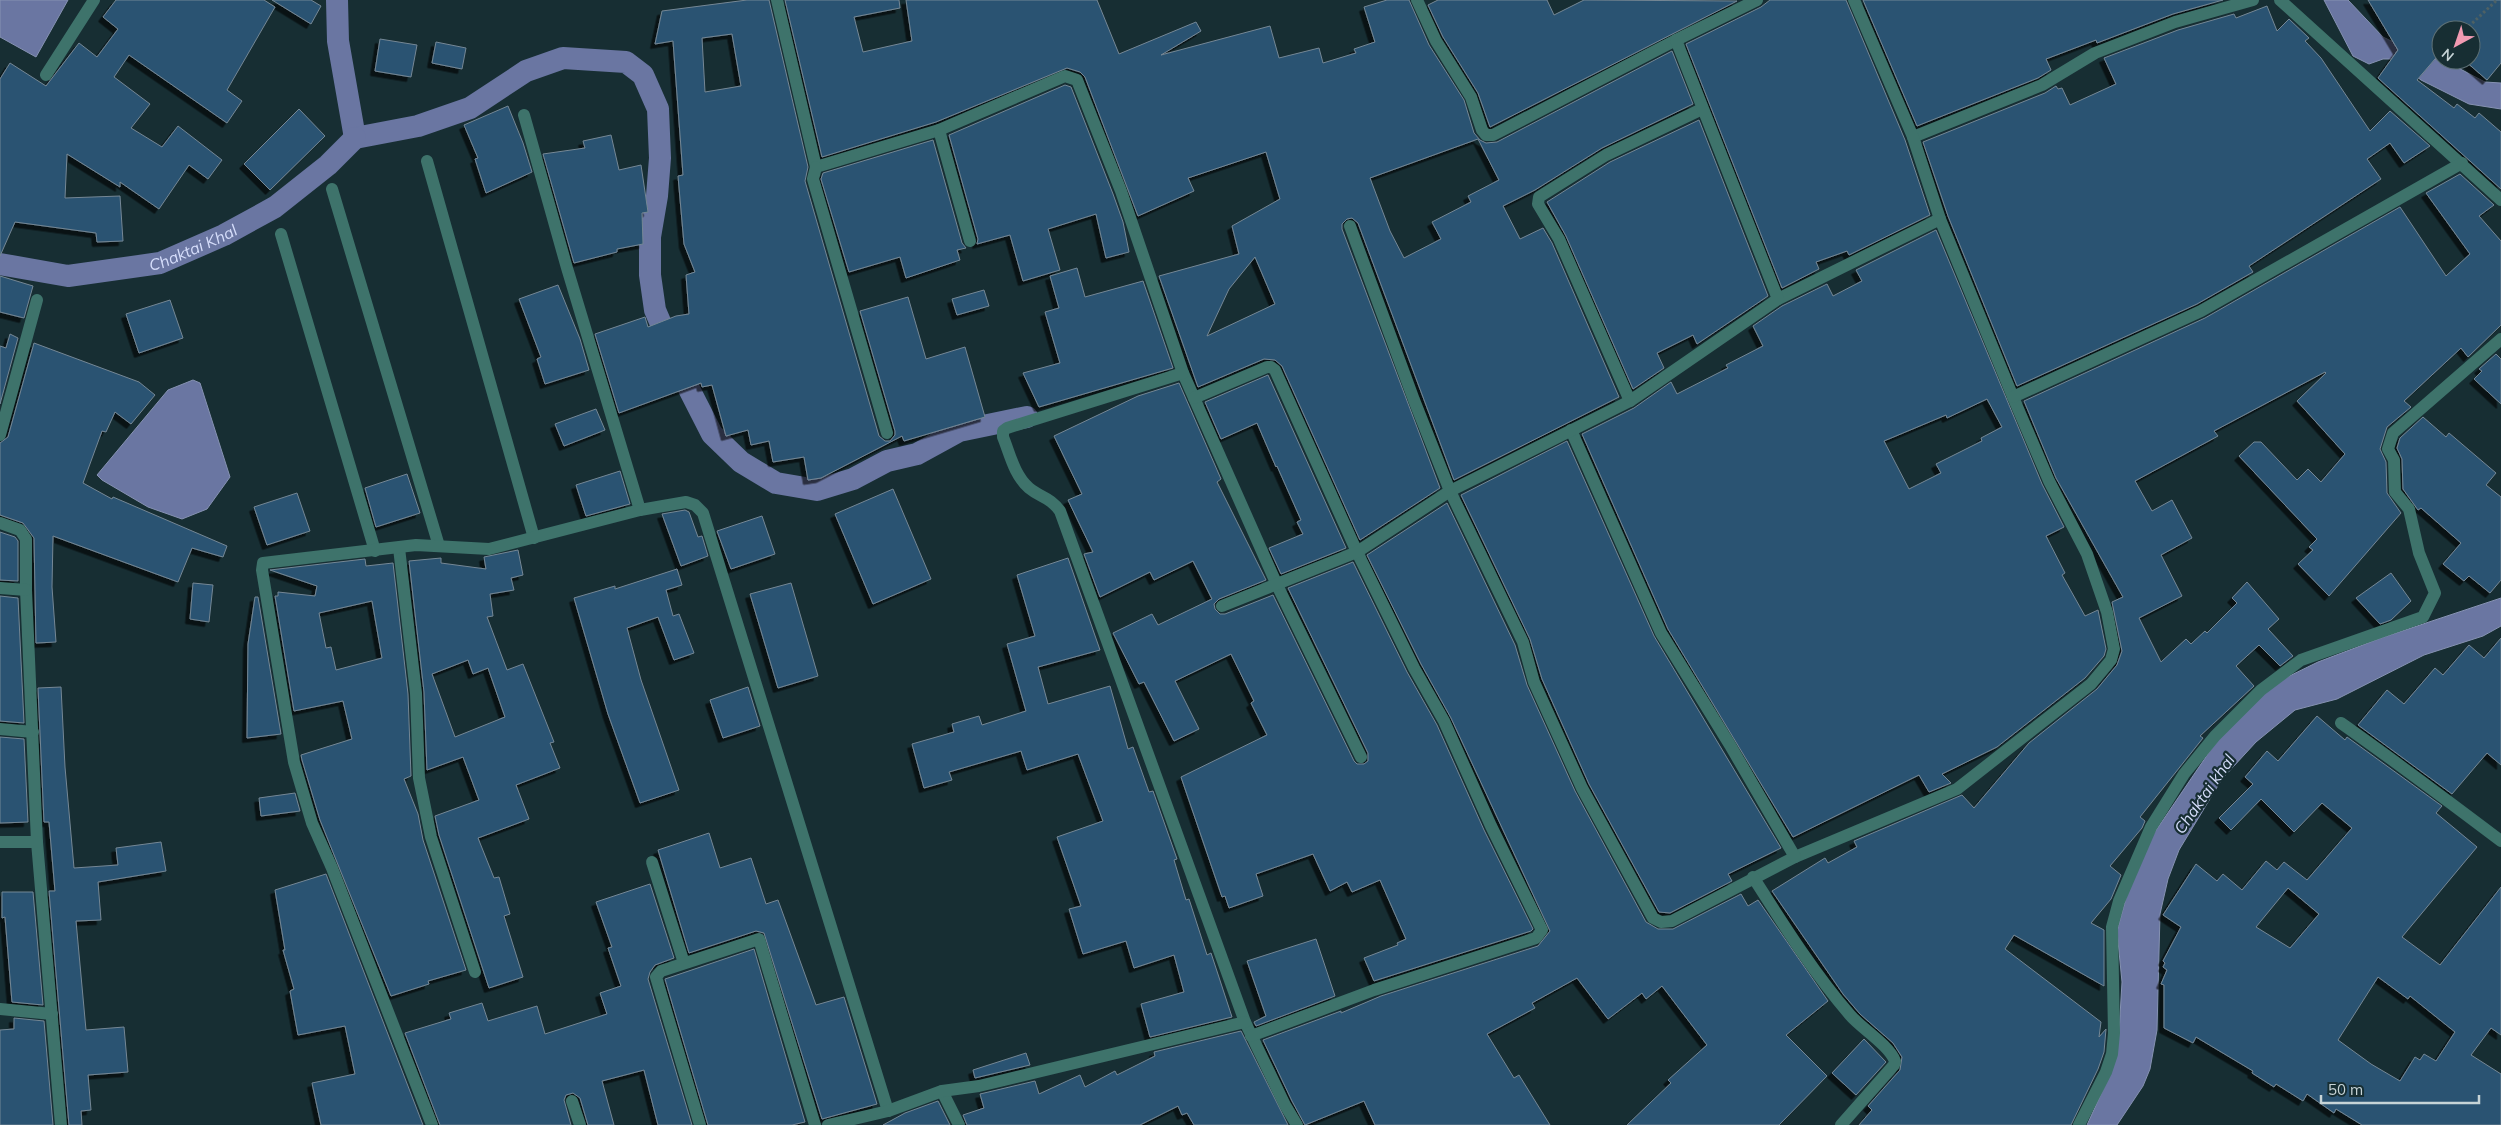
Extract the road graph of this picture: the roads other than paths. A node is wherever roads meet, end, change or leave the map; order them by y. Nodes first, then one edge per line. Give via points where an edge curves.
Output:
1 (94, 0) edge
2 (777, 0) edge
3 (1417, 0) edge
4 (1756, 0) edge
5 (1854, 0) edge
6 (2253, 0) edge
7 (2280, 0) edge
8 (1742, 3) edge
9 (1676, 40) junction
10 (46, 75) dead end
11 (1702, 109) junction
12 (524, 115) dead end
13 (940, 130) junction
14 (1913, 137) junction
15 (427, 161) dead end
16 (2462, 163) junction
17 (816, 167) junction
18 (332, 189) dead end
19 (2501, 200) edge
20 (1940, 218) junction
21 (1350, 226) dead end
22 (281, 234) dead end
23 (970, 241) dead end
24 (1778, 299) junction
25 (37, 300) dead end
26 (2501, 339) edge
27 (1183, 373) junction
28 (2013, 397) junction
29 (1194, 398) junction
30 (1630, 401) junction
31 (1571, 430) junction
32 (887, 433) dead end
33 (0, 435) edge
34 (1450, 491) junction
35 (640, 510) junction
36 (0, 523) edge
37 (534, 538) junction
38 (439, 546) junction
39 (399, 548) junction
40 (375, 551) junction
41 (1357, 552) junction
42 (1277, 585) junction
43 (0, 588) edge
44 (26, 590) junction
45 (1222, 606) dead end
46 (2341, 723) dead end
47 (0, 729) edge
48 (33, 732) junction
49 (1362, 757) dead end
50 (2501, 841) edge
51 (0, 842) edge
52 (37, 842) junction
53 (1794, 857) junction
54 (652, 862) dead end
55 (1753, 877) junction
56 (684, 963) junction
57 (475, 972) dead end
58 (0, 1010) edge
59 (52, 1014) junction
60 (1245, 1022) junction
61 (1251, 1036) junction
62 (942, 1091) junction
63 (572, 1101) dead end
64 (888, 1111) junction
65 (61, 1125) edge
66 (432, 1125) edge
67 (580, 1125) edge
68 (700, 1125) edge
69 (815, 1125) edge
70 (828, 1125) edge
71 (959, 1125) edge
72 (1297, 1125) edge
73 (1841, 1125) edge
74 (2078, 1125) edge

1 - 10 street
2 - 17 street
3 - 9 street via 1436,41 1471,96 1486,135 1493,135
4 - 8 street
5 - 14 street
6 - 14 street via 2175,22 2095,53 2042,85
7 - 16 street
8 - 9 street
9 - 11 street
11 - 24 street
11 - 30 street via 1606,155 1539,197 1538,204 1559,239
12 - 35 street
13 - 17 street
13 - 23 street
13 - 27 street via 1065,76 1076,80 1121,191
14 - 20 street
15 - 37 street
16 - 19 street
16 - 28 street via 2201,311
17 - 32 street via 813,179
18 - 38 street
20 - 24 street
20 - 28 street
21 - 34 street
22 - 40 street
24 - 30 street
25 - 33 street
26 - 74 street via 2393,433 2388,449 2394,460 2395,492 2409,509 2419,552 2435,593 2423,617 2301,660 2261,690 2215,736 2190,767 2151,827 2112,926 2112,1054
27 - 29 street
27 - 60 street via 1007,428 1003,437 1018,476 1060,511
28 - 53 street via 2049,481 2086,554 2109,619 2114,649 2111,660 2091,684 1958,789
29 - 41 street via 1271,366
29 - 42 street
30 - 31 street
31 - 34 street
31 - 53 street via 1661,633
34 - 41 street
34 - 55 street via 1523,642 1534,682 1582,788 1654,918 1661,922 1672,921
35 - 37 street
35 - 64 street via 686,502 703,513
36 - 44 street via 20,530 26,539
37 - 38 street via 489,549
38 - 39 street
39 - 40 street
39 - 57 street via 416,693 419,778 431,837
40 - 66 street via 269,562 264,563 262,570 294,762 312,823
41 - 42 street
41 - 61 street via 1444,721 1542,930 1536,938 1374,990
42 - 45 street
42 - 49 street
43 - 44 street
44 - 48 street
46 - 50 street
47 - 48 street
48 - 52 street
51 - 52 street
52 - 59 street
53 - 55 street
54 - 56 street
55 - 73 street via 1818,975 1851,1016 1891,1053 1895,1061
56 - 68 street via 661,971 656,977 656,984
56 - 69 street via 759,939
58 - 59 street
59 - 65 street
60 - 61 street
60 - 62 street via 979,1086
61 - 72 street
62 - 64 street
62 - 71 street
63 - 67 street
64 - 70 street

